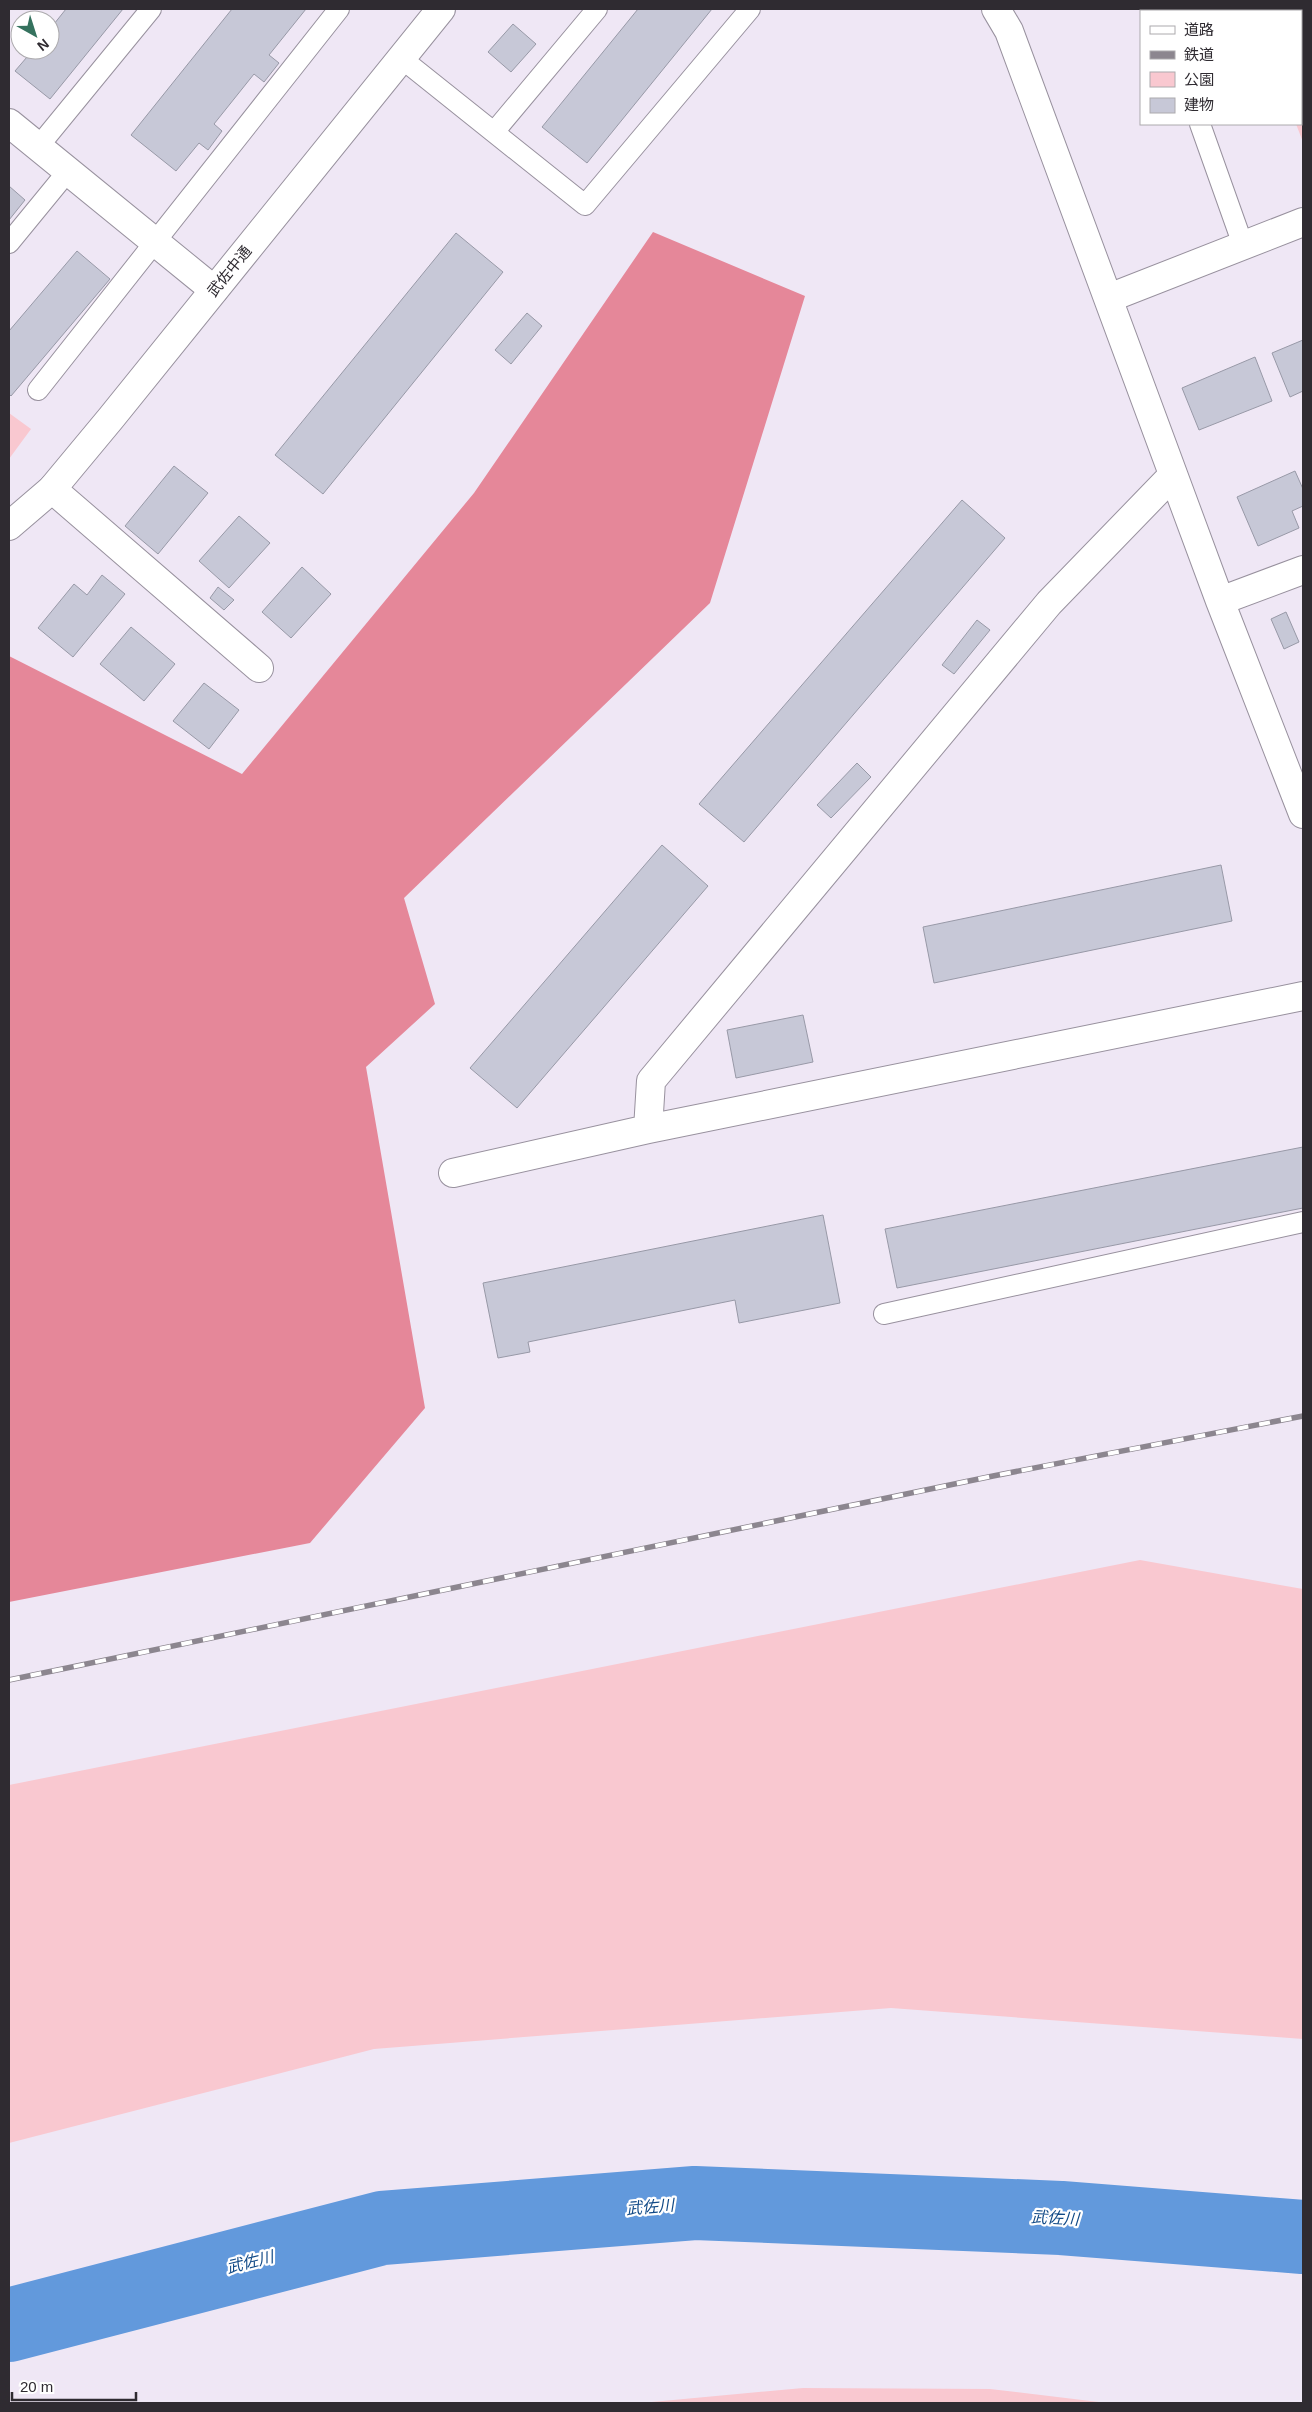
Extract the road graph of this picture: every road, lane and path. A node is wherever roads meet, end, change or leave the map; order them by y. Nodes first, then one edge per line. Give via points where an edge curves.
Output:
1 (151, 9) edge
2 (339, 9) edge
3 (441, 9) edge
4 (597, 9) edge
5 (750, 9) edge
6 (996, 9) edge
7 (401, 58) junction
8 (9, 123) edge
9 (1200, 125) edge
10 (494, 132) junction
11 (38, 147) junction
12 (68, 171) junction
13 (1303, 222) edge
14 (154, 242) junction
15 (9, 243) edge
16 (1243, 245) junction
17 (214, 290) junction
18 (1109, 298) junction
19 (38, 390) dead end
20 (1173, 475) junction
21 (52, 489) junction
22 (9, 526) edge
23 (1303, 570) edge
24 (1220, 601) junction
25 (259, 668) dead end
26 (1303, 814) edge
27 (1303, 996) edge
28 (648, 1128) junction
29 (453, 1173) dead end
30 (1303, 1222) edge
31 (884, 1314) dead end

1 - 11 lane
2 - 14 lane
3 - 7 street, 武佐中通
4 - 10 lane
5 - 10 lane via 585,205
6 - 18 street via 1009,31
7 - 10 lane
7 - 17 street, 武佐中通
8 - 11 street
9 - 16 lane
11 - 12 street
12 - 14 street
12 - 15 lane
13 - 16 street
14 - 17 street
14 - 19 lane
16 - 18 street
17 - 21 street, 武佐中通
18 - 20 street
20 - 24 street
20 - 28 street via 1049,602 651,1081
21 - 22 street, 武佐中通
21 - 25 street
23 - 24 street
24 - 26 street
27 - 28 street
28 - 29 street
30 - 31 lane

